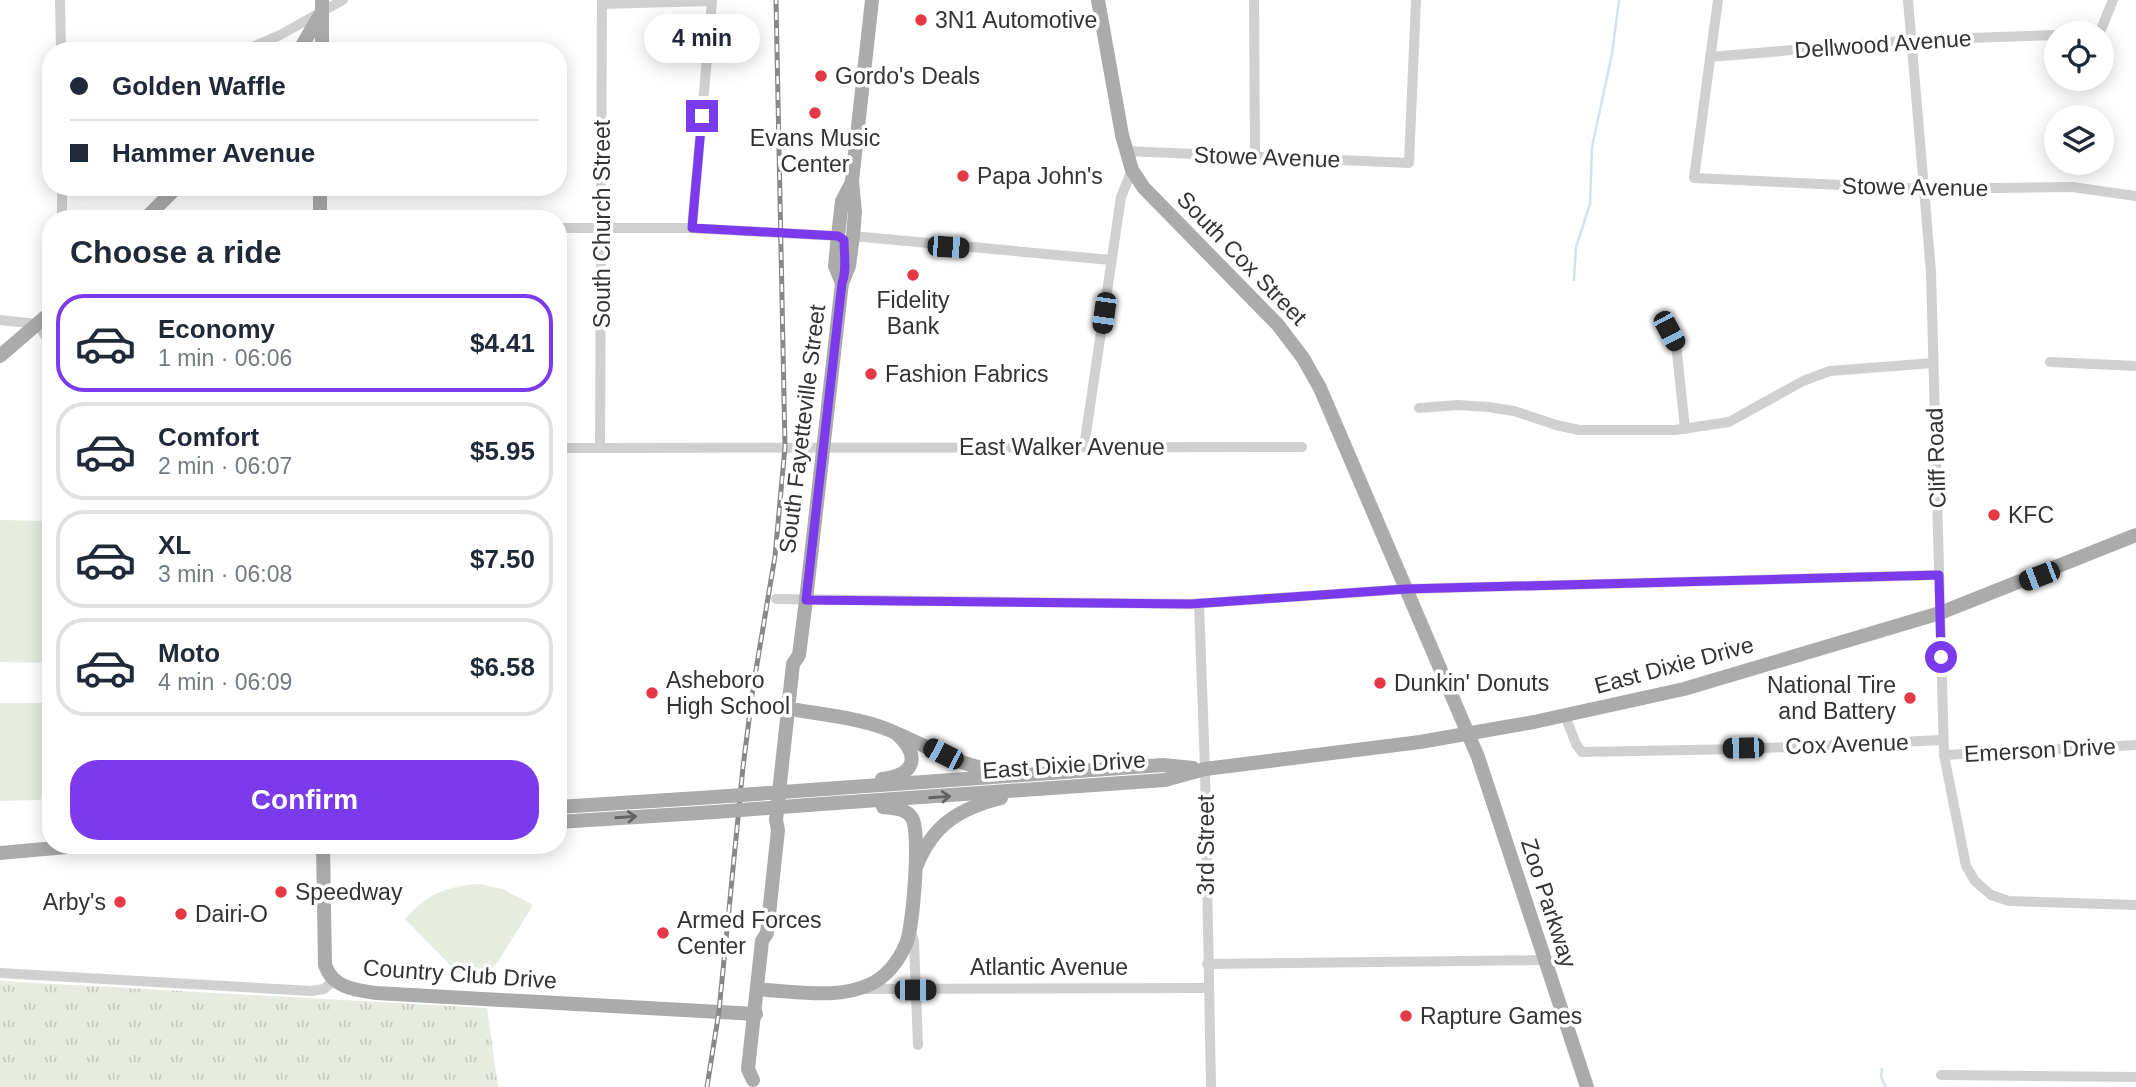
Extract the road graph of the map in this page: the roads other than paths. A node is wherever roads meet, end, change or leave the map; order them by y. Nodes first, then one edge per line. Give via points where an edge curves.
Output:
1 (60, 0) edge
2 (343, 0) edge
3 (872, 0) edge
4 (1098, 0) edge
5 (1254, 0) edge
6 (1416, 0) edge
7 (1718, 0) edge
8 (1908, 0) edge
9 (2113, 0) edge
10 (712, 1) edge
11 (602, 2) edge
12 (322, 6) edge
13 (2101, 21) edge
14 (2044, 35) edge
15 (1912, 40) junction
16 (61, 42) edge
17 (264, 42) edge
18 (304, 42) edge
19 (322, 42) edge
20 (1710, 57) junction
21 (1126, 151) junction
22 (1255, 157) junction
23 (1132, 170) junction
24 (1925, 189) junction
25 (168, 196) edge
26 (2136, 196) edge
27 (154, 210) edge
28 (567, 228) edge
29 (601, 228) junction
30 (692, 228) junction
31 (846, 236) junction
32 (1111, 260) junction
33 (0, 320) edge
34 (42, 320) edge
35 (38, 324) junction
36 (42, 330) edge
37 (1669, 331) dead end
38 (0, 356) edge
39 (2050, 362) dead end
40 (1933, 363) junction
41 (2136, 366) edge
42 (1419, 408) dead end
43 (1685, 429) junction
44 (821, 447) junction
45 (1084, 447) junction
46 (1302, 447) dead end
47 (567, 448) edge
48 (600, 448) junction
49 (2136, 535) edge
50 (1939, 575) junction
51 (1406, 589) junction
52 (776, 599) dead end
53 (806, 600) junction
54 (1199, 603) junction
55 (1940, 613) junction
56 (799, 655) junction
57 (797, 710) junction
58 (1565, 716) junction
59 (896, 733) junction
60 (1467, 733) junction
61 (1942, 740) junction
62 (2136, 745) edge
63 (1944, 755) junction
64 (1205, 768) junction
65 (1027, 776) junction
66 (858, 788) junction
67 (1037, 790) junction
68 (809, 798) junction
69 (847, 803) junction
70 (715, 804) junction
71 (567, 807) edge
72 (567, 821) edge
73 (778, 830) junction
74 (42, 849) edge
75 (0, 853) edge
76 (323, 854) edge
77 (915, 870) junction
78 (2136, 905) edge
79 (911, 932) junction
80 (767, 933) junction
81 (1544, 960) junction
82 (1207, 964) junction
83 (0, 974) edge
84 (334, 980) junction
85 (1207, 988) junction
86 (860, 989) junction
87 (766, 990) junction
88 (915, 990) junction
89 (756, 1014) junction
90 (918, 1045) dead end
91 (1941, 1075) dead end
92 (2136, 1076) edge
93 (752, 1083) edge
94 (1211, 1087) edge
95 (1587, 1087) edge

1 - 16 street
2 - 12 street
3 - 31 main road via 850,187 855,212
4 - 21 main road, South Cox Street
5 - 22 street
6 - 22 street, Stowe Avenue via 1409,163
7 - 20 street
8 - 15 street, Cliff Road
9 - 13 street
10 - 11 street
10 - 30 street
11 - 29 street, South Church Street
12 - 17 street
12 - 18 main road
12 - 19 main road
14 - 15 street, Dellwood Avenue
15 - 20 street, Dellwood Avenue
15 - 24 street, Cliff Road
20 - 24 street, Stowe Avenue via 1694,178
21 - 22 street, Stowe Avenue
21 - 23 main road, South Cox Street
23 - 32 street via 1121,197
23 - 51 main road, South Cox Street via 1161,207 1278,325 1303,358
24 - 26 street, Stowe Avenue via 2072,187
24 - 40 street, Cliff Road
25 - 27 main road
28 - 29 street
29 - 30 street
29 - 48 street, South Church Street
30 - 31 street
31 - 32 street
31 - 44 main road, South Fayetteville Street via 835,266 844,278
32 - 45 street
33 - 35 street
34 - 35 main road
35 - 36 street
35 - 38 main road
37 - 43 street via 1676,344
39 - 41 street
40 - 43 street via 1830,371 1729,422
40 - 50 street, Cliff Road
42 - 43 street via 1488,407 1579,430
44 - 45 street, East Walker Avenue
44 - 48 street, East Walker Avenue
44 - 53 main road, South Fayetteville Street
45 - 46 street, East Walker Avenue
47 - 48 street, East Walker Avenue
49 - 55 main road, East Dixie Drive
50 - 51 street
50 - 55 street, Cliff Road
51 - 54 street
51 - 60 main road, South Cox Street
52 - 53 street
53 - 54 street
53 - 56 main road, South Fayetteville Street
54 - 64 street, 3rd Street
55 - 58 main road, East Dixie Drive via 1684,689
55 - 61 street, Cliff Road
56 - 57 main road, South Fayetteville Street via 803,664
56 - 73 main road, South Fayetteville Street via 793,664
57 - 59 main road
57 - 73 main road, South Fayetteville Street via 785,820
58 - 60 main road, East Dixie Drive
58 - 61 street, Cox Avenue via 1582,752
59 - 65 main road via 982,769
59 - 66 main road via 912,754 910,766 900,775
60 - 64 main road, East Dixie Drive
60 - 81 main road, Zoo Parkway
61 - 63 street, Cliff Road
62 - 63 street, Emerson Drive
63 - 78 street, Cliff Road via 1966,866 1991,895 2033,903
64 - 65 main road, East Dixie Drive via 1163,765
64 - 67 main road, East Dixie Drive via 1165,780
64 - 82 street, 3rd Street
65 - 66 main road, East Dixie Drive
66 - 68 main road, East Dixie Drive
69 -> 67 main road, East Dixie Drive
67 - 77 main road via 968,809 944,822 926,845
68 - 69 main road, East Dixie Drive
68 - 70 main road, East Dixie Drive, bridge
69 - 77 main road via 899,809 911,816
70 - 71 main road
72 -> 70 main road
73 - 80 main road, South Fayetteville Street
74 - 75 main road
76 - 84 main road via 324,958
77 - 79 main road
79 - 86 main road via 892,968
79 - 88 street
80 - 87 main road, South Fayetteville Street via 772,942
80 - 89 main road, South Fayetteville Street via 762,941
81 - 82 street
81 - 95 main road, Zoo Parkway
82 - 85 street, 3rd Street
83 - 84 street, Country Club Drive via 312,991 324,989
84 - 89 main road, Country Club Drive via 352,990 376,993
85 - 88 street, Atlantic Avenue
85 - 94 street, 3rd Street
86 - 87 main road, Atlantic Avenue via 821,993
86 - 88 street, Atlantic Avenue
87 - 93 main road, South Fayetteville Street
88 - 90 street
89 - 93 main road, South Fayetteville Street via 748,1069
91 - 92 street

